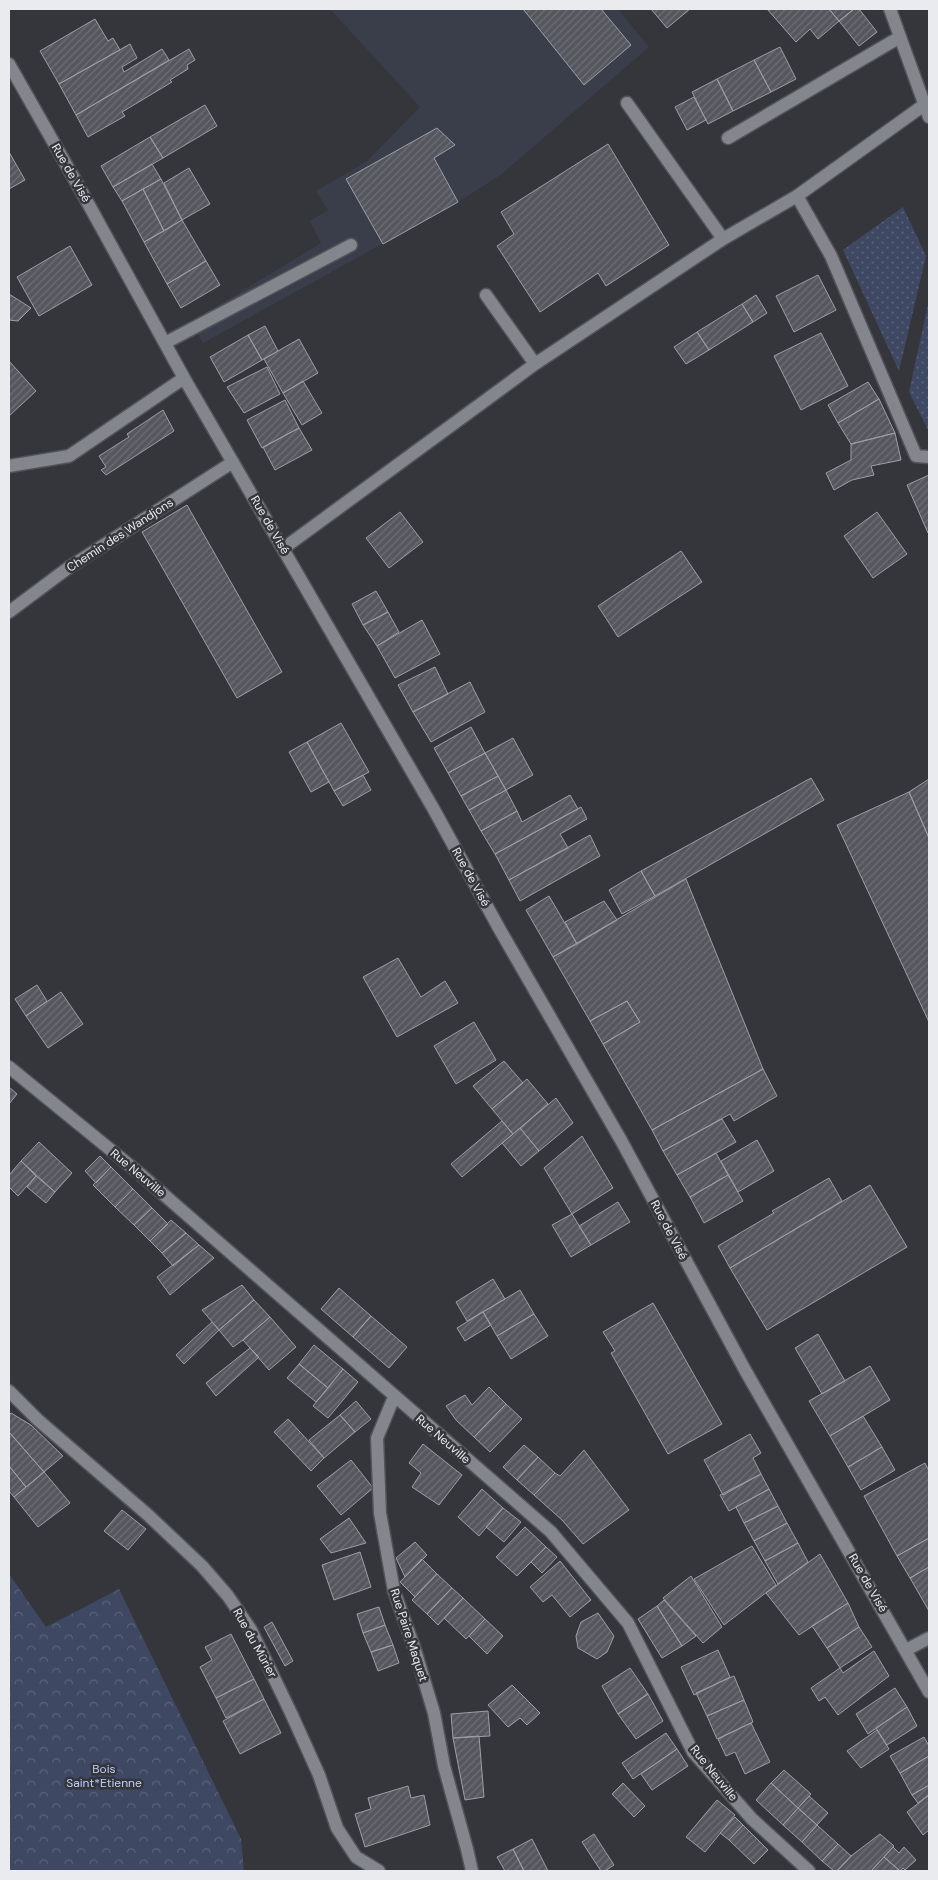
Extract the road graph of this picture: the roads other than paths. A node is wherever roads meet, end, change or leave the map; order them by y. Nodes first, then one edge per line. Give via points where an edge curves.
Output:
1 (890, 9) edge
2 (900, 37) junction
3 (9, 64) edge
4 (627, 103) dead end
5 (924, 105) junction
6 (929, 117) edge
7 (728, 138) dead end
8 (797, 196) junction
9 (723, 239) junction
10 (351, 245) dead end
11 (486, 296) dead end
12 (165, 343) junction
13 (535, 364) junction
14 (184, 378) junction
15 (929, 457) edge
16 (233, 462) junction
17 (9, 466) edge
18 (284, 548) junction
19 (9, 612) edge
20 (9, 1067) edge
21 (9, 1391) edge
22 (394, 1397) junction
23 (929, 1638) edge
24 (906, 1650) junction
25 (929, 1692) edge
26 (379, 1871) edge
27 (472, 1871) edge
28 (809, 1871) edge

1 - 2 street
2 - 5 street
2 - 7 street
3 - 12 street, Rue de Visé
4 - 9 street
5 - 6 street
5 - 8 street
8 - 9 street
8 - 15 street via 831,256 916,456
9 - 13 street
10 - 12 street
11 - 13 street
12 - 14 street, Rue de Visé
13 - 18 street
14 - 16 street, Rue de Visé
14 - 17 street via 69,456
16 - 18 street, Rue de Visé
16 - 19 street, Chemin des Wandjons via 68,568
18 - 24 street, Rue de Visé via 622,1142 745,1370
20 - 22 street, Rue Neuville via 139,1173
21 - 26 street, Rue du Mûrier via 188,1553 228,1596 251,1630 291,1713 337,1828 356,1857
22 - 27 street, Rue Paire Maquet via 377,1438 380,1513 394,1591 434,1713 444,1766
22 - 28 street, Rue Neuville via 551,1532 628,1623 693,1752 752,1819
23 - 24 street
24 - 25 street, Rue de Visé

